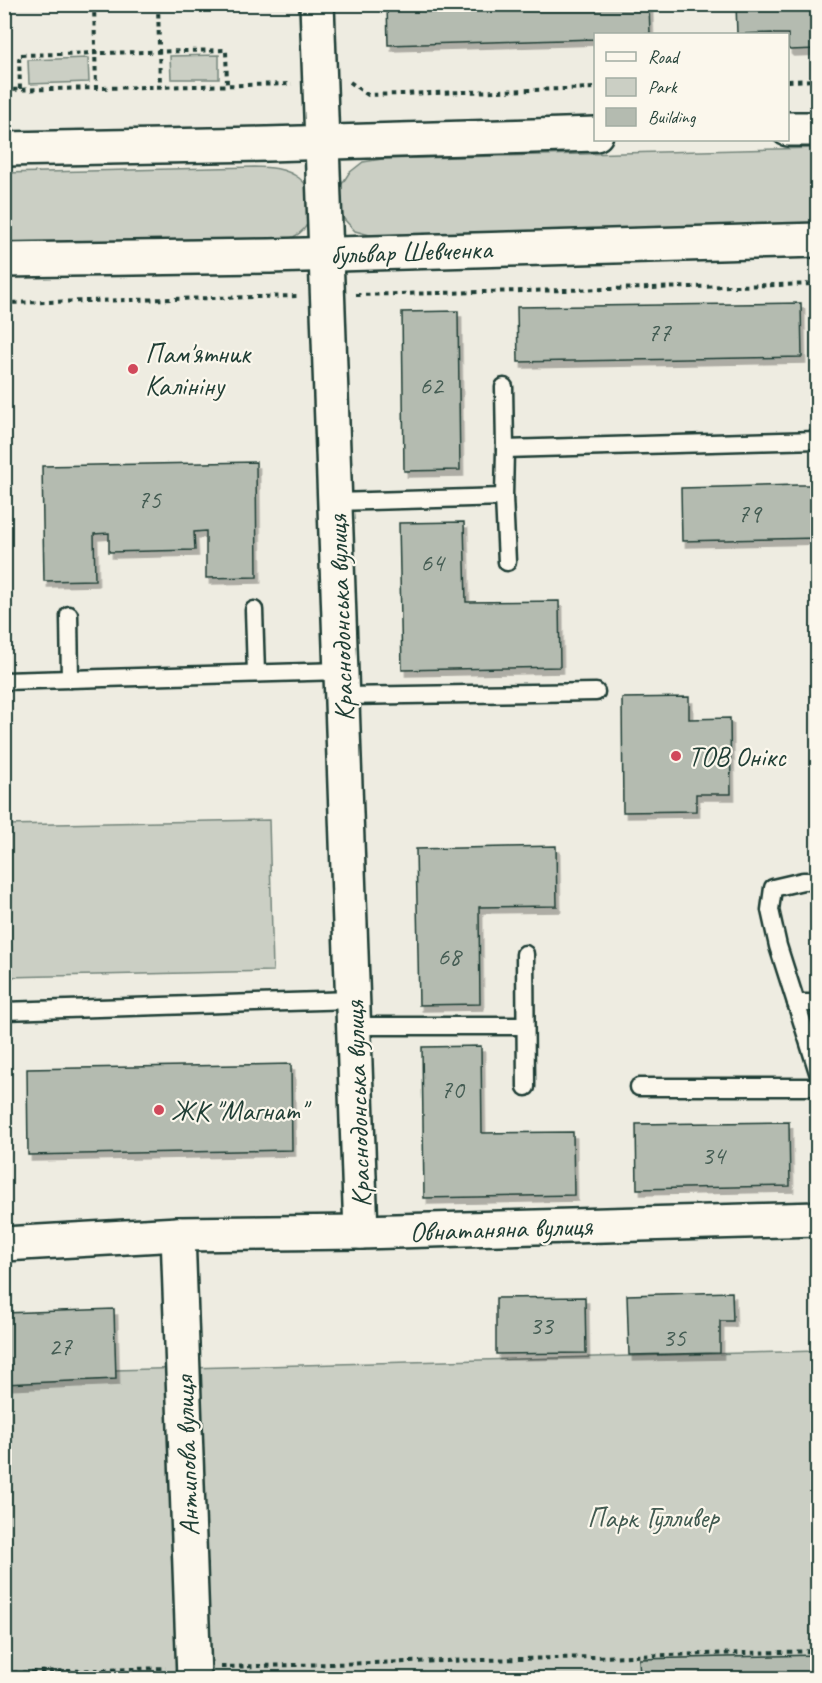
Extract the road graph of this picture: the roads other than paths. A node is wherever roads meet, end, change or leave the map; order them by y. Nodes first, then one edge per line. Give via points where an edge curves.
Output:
1 (317, 4) edge
2 (789, 129) edge
3 (818, 129) edge
4 (594, 134) edge
5 (322, 142) junction
6 (4, 148) edge
7 (818, 240) edge
8 (327, 254) junction
9 (4, 260) edge
10 (504, 387) dead end
11 (818, 440) edge
12 (505, 449) junction
13 (504, 497) junction
14 (336, 502) junction
15 (507, 562) dead end
16 (254, 610) dead end
17 (69, 615) dead end
18 (256, 673) junction
19 (70, 679) junction
20 (4, 681) edge
21 (342, 683) junction
22 (596, 692) dead end
23 (818, 881) edge
24 (525, 954) dead end
25 (796, 1003) junction
26 (818, 1003) edge
27 (4, 1011) edge
28 (354, 1013) junction
29 (525, 1026) junction
30 (818, 1072) edge
31 (526, 1087) dead end
32 (639, 1087) dead end
33 (818, 1087) edge
34 (818, 1220) edge
35 (361, 1232) junction
36 (178, 1234) junction
37 (4, 1244) edge
38 (194, 1673) edge

1 - 5 street, Краснодонська вулиця
2 - 3 street
4 - 5 street
5 - 6 street
5 - 8 street, Краснодонська вулиця
7 - 8 street, бульвар Шевченка
8 - 9 street, бульвар Шевченка
8 - 14 street, Краснодонська вулиця
10 - 12 lane
11 - 12 lane
12 - 13 lane
13 - 14 lane
13 - 15 lane
14 - 21 street, Краснодонська вулиця
16 - 18 lane
17 - 19 lane
18 - 19 lane
18 - 21 lane
19 - 20 lane
21 - 22 lane
21 - 28 street, Краснодонська вулиця
23 - 25 lane via 773,888 770,910
24 - 29 lane
25 - 26 lane
25 - 30 lane
27 - 28 lane
28 - 29 lane
28 - 35 street, Краснодонська вулиця
29 - 31 lane
32 - 33 lane
34 - 35 street, Овнатаняна вулиця
35 - 36 street, Овнатаняна вулиця
36 - 37 street, Овнатаняна вулиця
36 - 38 street, Антипова вулиця

